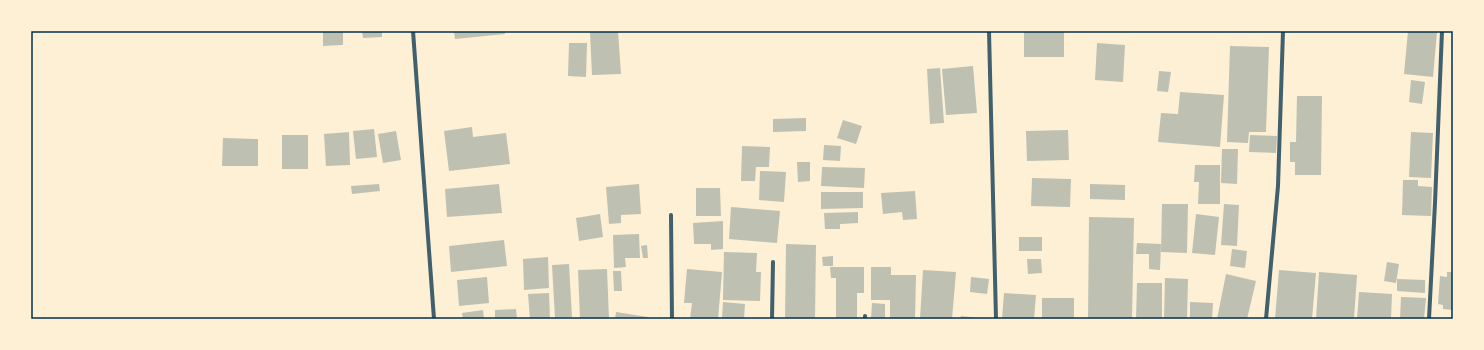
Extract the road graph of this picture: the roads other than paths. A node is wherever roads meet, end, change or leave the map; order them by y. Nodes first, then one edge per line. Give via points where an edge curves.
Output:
1 (413, 31) edge
2 (989, 31) edge
3 (1283, 31) edge
4 (1442, 31) edge
5 (671, 215) dead end
6 (773, 262) dead end
7 (434, 319) edge
8 (672, 319) edge
9 (772, 319) edge
10 (996, 319) edge
11 (1266, 319) edge
12 (1429, 319) edge

1 - 7 street
2 - 10 street
3 - 11 street via 1278,186
4 - 12 street
5 - 8 street
6 - 9 street

